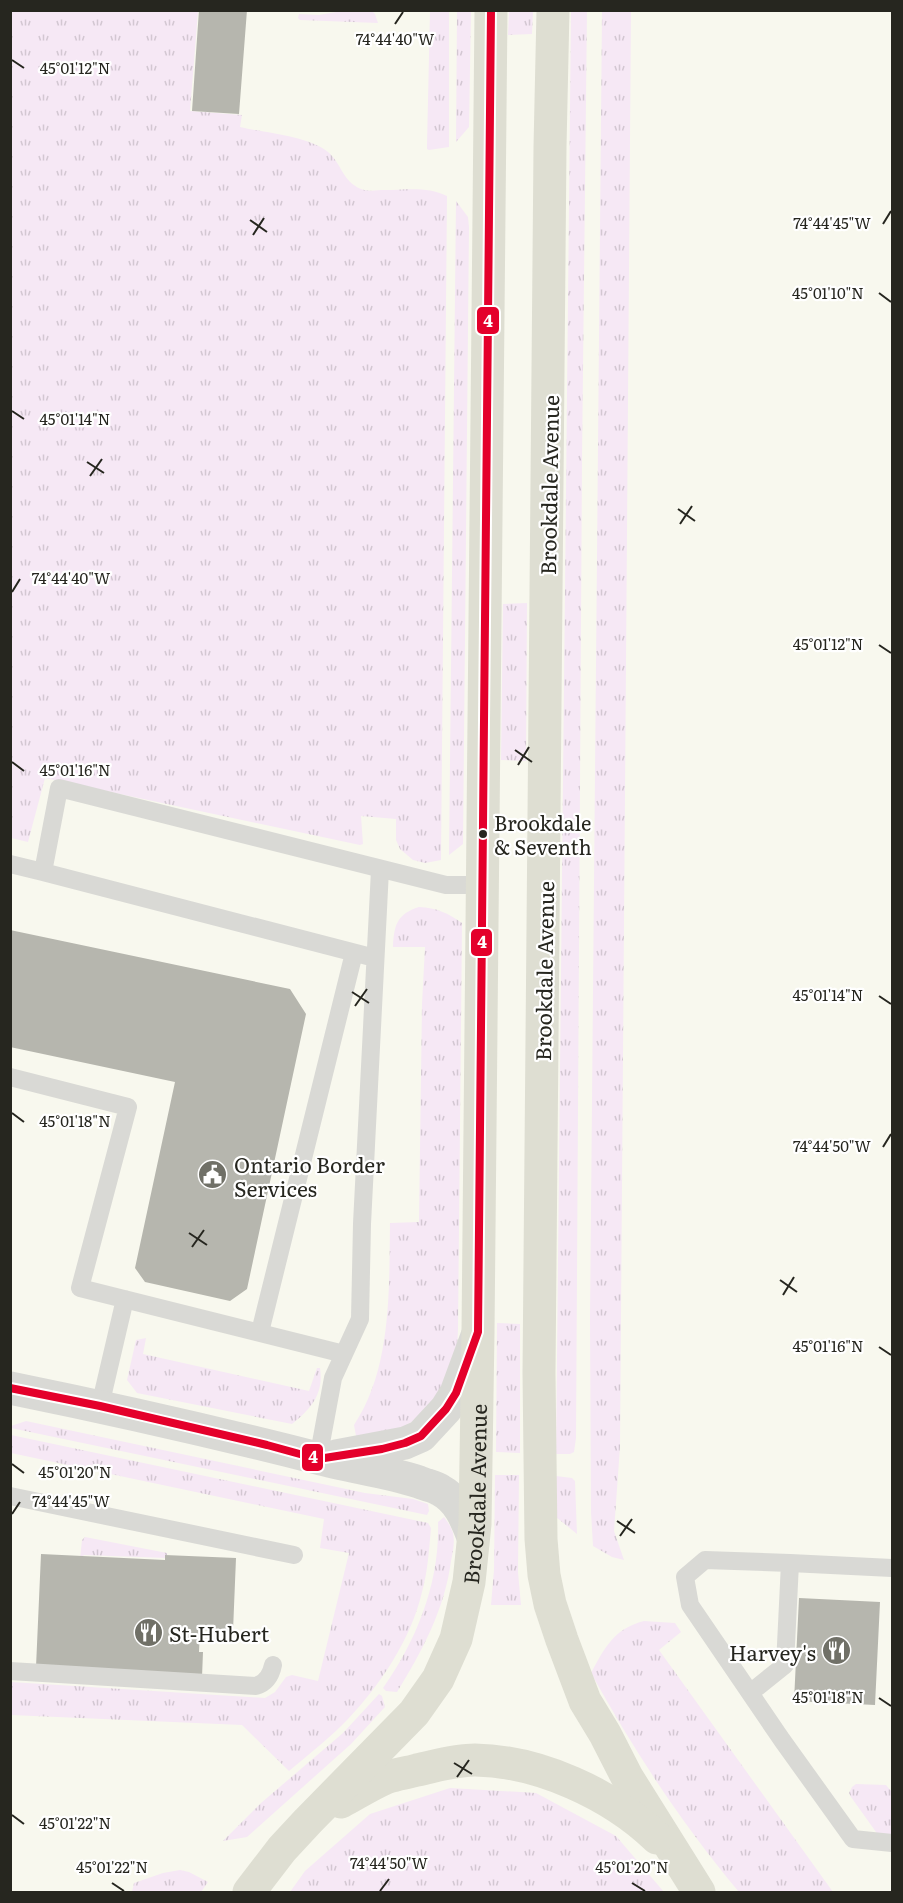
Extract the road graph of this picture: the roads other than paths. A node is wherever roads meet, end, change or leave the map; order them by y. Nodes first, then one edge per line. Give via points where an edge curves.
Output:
1 (491, 10) edge
2 (553, 10) edge
3 (10, 864) edge
4 (380, 870) junction
5 (43, 872) junction
6 (482, 885) junction
7 (354, 953) junction
8 (375, 958) junction
9 (10, 1077) edge
10 (125, 1299) junction
11 (260, 1332) junction
12 (478, 1332) junction
13 (344, 1353) junction
14 (10, 1388) edge
15 (100, 1406) junction
16 (318, 1459) junction
17 (10, 1496) edge
18 (473, 1537) junction
19 (294, 1555) dead end
20 (790, 1563) junction
21 (892, 1568) edge
22 (273, 1665) dead end
23 (10, 1671) edge
24 (750, 1693) junction
25 (308, 1821) junction
26 (892, 1843) edge
27 (682, 1863) junction
28 (249, 1893) edge
29 (699, 1893) edge

1 - 6 main road, Brookdale Avenue
2 - 27 main road, Brookdale Avenue via 541,1539 550,1604 585,1701 627,1777
3 - 5 lane
4 - 5 lane via 59,788
4 - 6 lane via 446,885
4 - 8 lane
5 - 7 lane
6 - 12 main road, Brookdale Avenue
7 - 8 lane
7 - 11 lane
8 - 13 lane via 360,1319
9 - 10 lane via 128,1107 80,1288
10 - 11 lane
10 - 15 lane
11 - 13 lane
12 - 16 street via 456,1393 421,1436 393,1446
12 - 18 main road, Brookdale Avenue
13 - 16 lane via 333,1378
14 - 15 street
15 - 16 street
16 - 18 street via 439,1490 460,1508
17 - 19 lane
18 - 25 main road, Brookdale Avenue via 469,1582 456,1639 438,1679 414,1713
20 - 21 lane
20 - 24 lane via 785,1665
20 - 24 lane via 705,1560 685,1577 690,1605
22 - 23 lane via 268,1679 256,1686
24 - 26 lane via 853,1839
25 - 27 main road via 387,1778 451,1762 506,1763 538,1770 600,1797 632,1817
25 - 28 main road, Brookdale Avenue
27 - 29 main road, Brookdale Avenue

